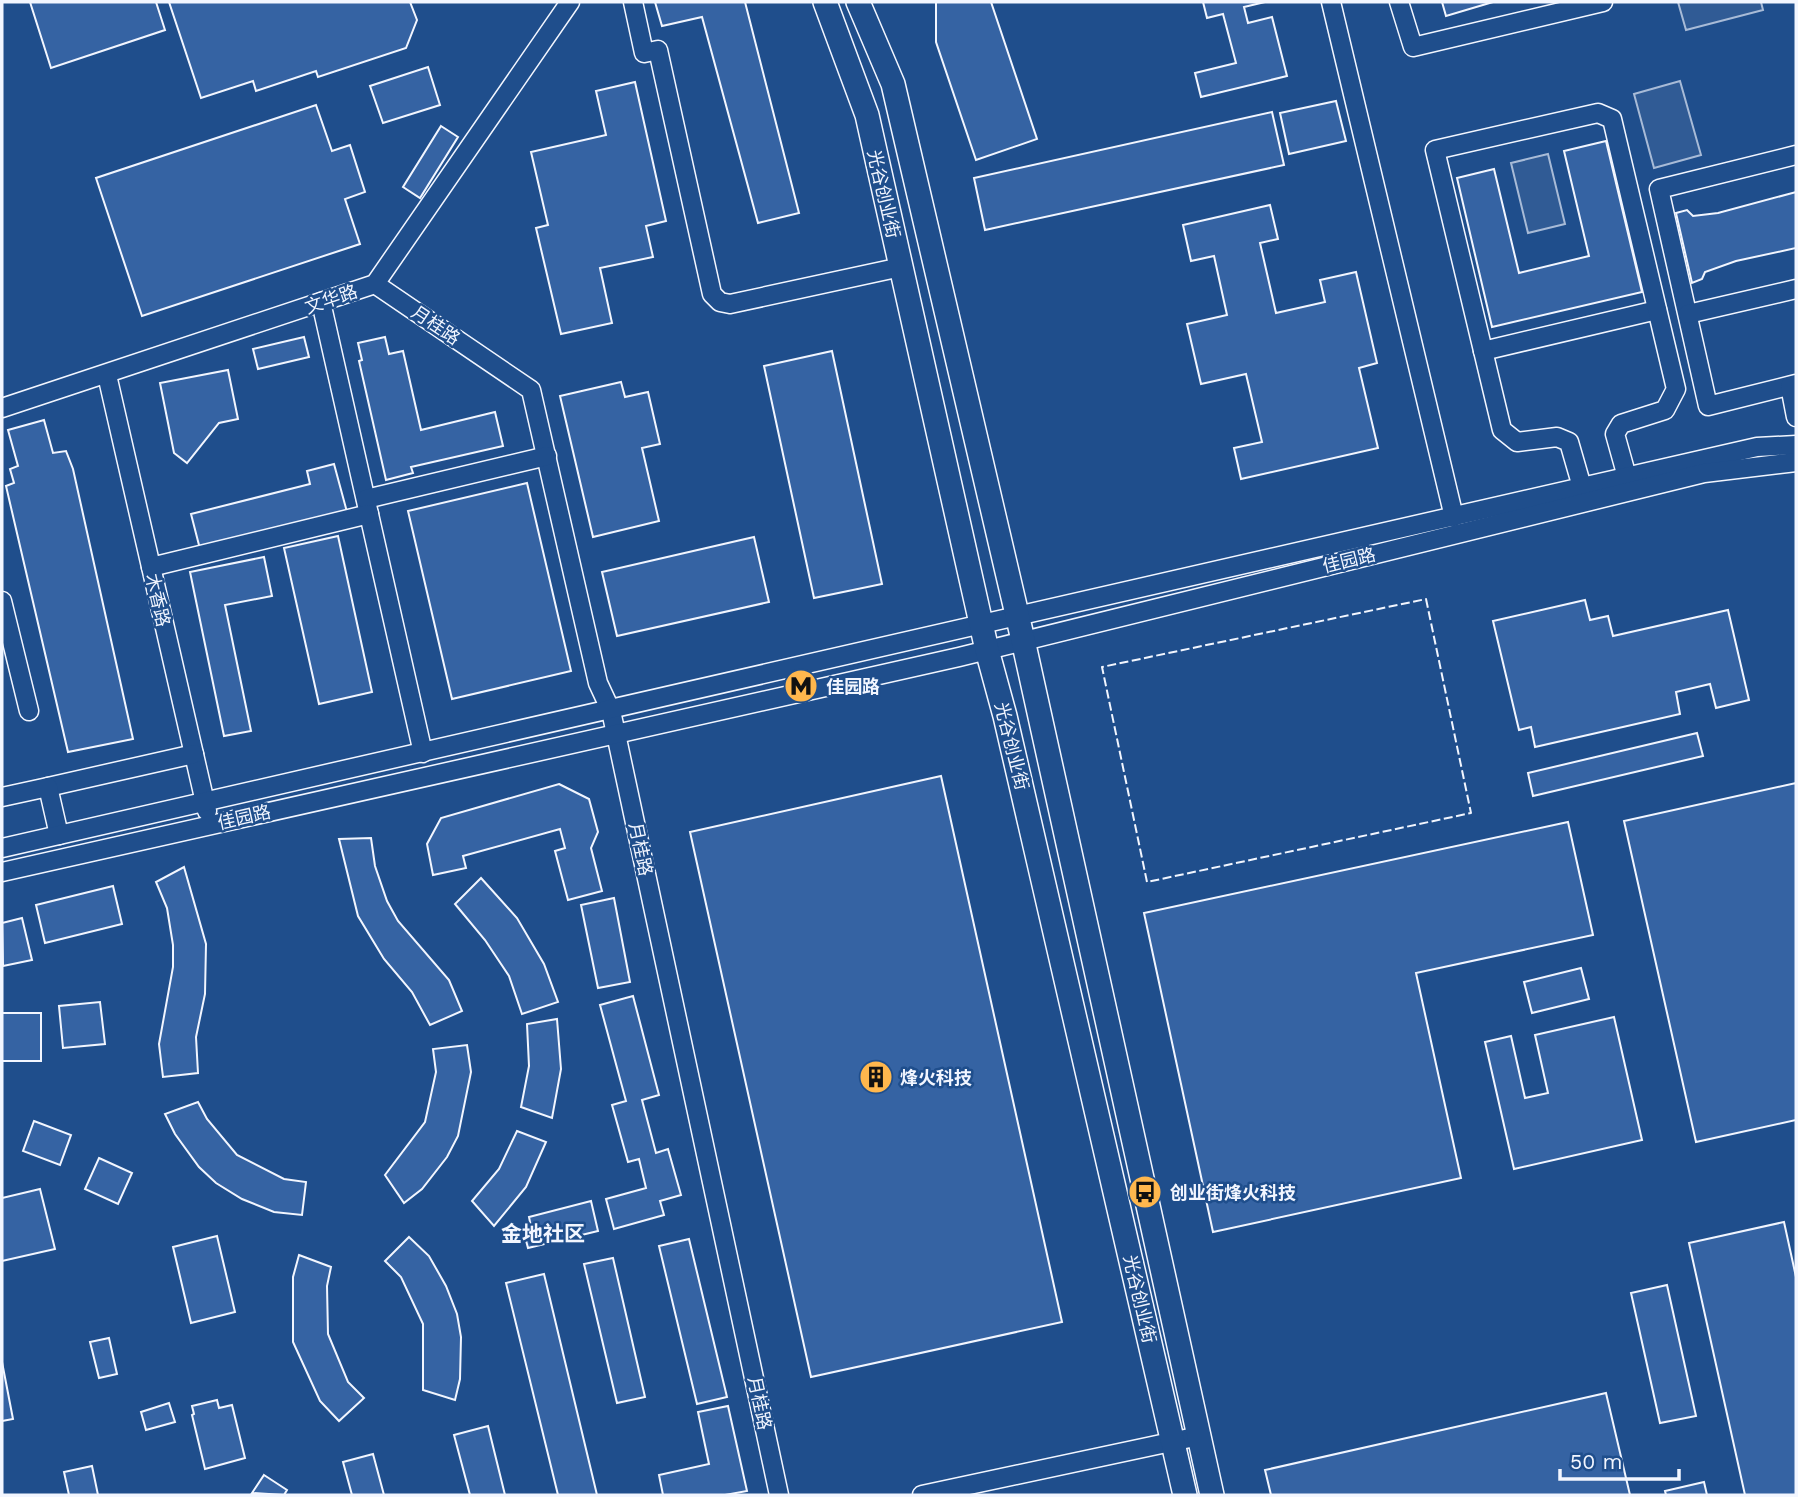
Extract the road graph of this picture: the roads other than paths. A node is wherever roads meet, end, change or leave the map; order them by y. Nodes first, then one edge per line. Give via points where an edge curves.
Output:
1 (570, 2) edge
2 (633, 2) edge
3 (825, 2) edge
4 (858, 2) edge
5 (1331, 2) edge
6 (1399, 2) edge
7 (1603, 2) edge
8 (1547, 8) edge
9 (1796, 155) edge
10 (901, 267) junction
11 (375, 284) junction
12 (1796, 289) edge
13 (321, 302) junction
14 (1657, 310) junction
15 (1688, 314) junction
16 (1483, 351) junction
17 (107, 375) junction
18 (1793, 385) edge
19 (2, 408) edge
20 (1796, 417) edge
21 (1796, 445) edge
22 (547, 456) junction
23 (1796, 462) edge
24 (1627, 477) junction
25 (1582, 487) junction
26 (367, 506) junction
27 (1454, 517) junction
28 (151, 568) junction
29 (2, 601) edge
30 (1015, 616) junction
31 (981, 624) junction
32 (1023, 640) junction
33 (987, 650) junction
34 (29, 711) dead end
35 (611, 711) junction
36 (616, 734) junction
37 (423, 753) junction
38 (194, 754) junction
39 (48, 787) junction
40 (2, 797) edge
41 (205, 802) junction
42 (211, 825) junction
43 (59, 835) junction
44 (2, 848) edge
45 (2, 872) edge
46 (1199, 1436) junction
47 (1172, 1440) junction
48 (779, 1495) edge
49 (922, 1495) edge
50 (1185, 1495) edge
51 (1212, 1495) edge

1 - 11 street, 文华路
2 - 10 street via 644,53 658,50 712,294 720,302 730,304
3 - 10 main road, 光谷创业街 via 866,115
4 - 30 main road, 光谷创业街 via 892,84
5 - 27 street
6 - 8 street via 1413,47
7 - 8 street
9 - 15 street via 1659,189
10 - 31 main road, 光谷创业街
11 - 13 street, 文华路
11 - 22 street, 月桂路 via 531,390
12 - 15 street
13 - 17 street, 文华路
13 - 26 street
14 - 16 street
14 - 16 street via 1612,119 1598,113 1435,150
14 - 24 street via 1676,388 1665,410 1621,424 1615,434
15 - 18 street via 1708,406
16 - 25 street via 1502,430 1517,442 1556,437 1569,442
17 - 19 street, 文华路
17 - 28 street, 木香路
18 - 20 street
21 - 24 street, 佳园路 via 1757,447
22 - 26 street
22 - 35 street, 月桂路 via 598,683
23 - 32 street, 佳园路 via 1704,473
24 - 25 street, 佳园路
25 - 27 street, 佳园路
26 - 28 street
26 - 37 street
27 - 30 street, 佳园路
28 - 38 street, 木香路
29 - 34 street
30 - 31 street, 佳园路
30 - 32 main road, 光谷创业街
31 - 33 main road, 光谷创业街
31 - 35 street, 佳园路
32 - 33 street, 佳园路
32 - 46 main road, 光谷创业街
33 - 36 street, 佳园路
33 - 47 main road, 光谷创业街
35 - 36 street, 月桂路
35 - 37 street, 佳园路
36 - 42 street, 佳园路
36 - 48 street, 月桂路
37 - 41 street, 佳园路
38 - 39 street
38 - 41 street, 木香路
39 - 40 street
39 - 43 street
41 - 42 street, 木香路
41 - 43 street, 佳园路
42 - 45 street, 佳园路
43 - 44 street, 佳园路
46 - 47 street
46 - 51 main road, 光谷创业街
47 - 49 street
47 - 50 main road, 光谷创业街

